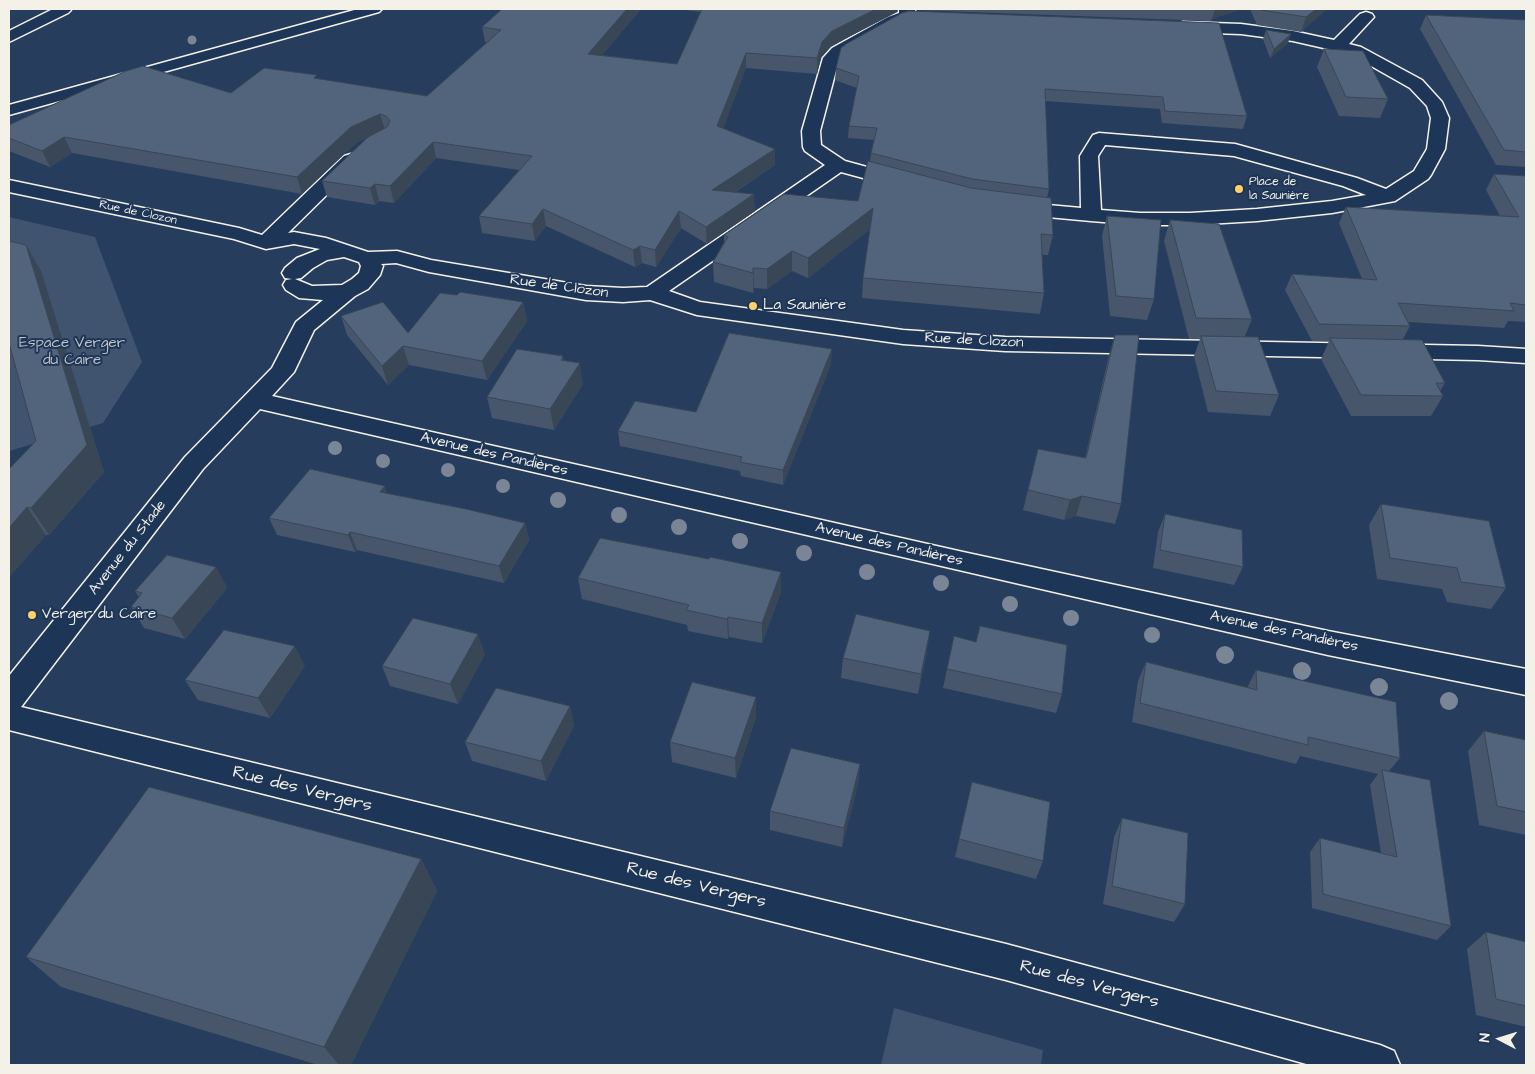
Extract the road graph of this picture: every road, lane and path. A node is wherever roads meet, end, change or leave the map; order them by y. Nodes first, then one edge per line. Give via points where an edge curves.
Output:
1 (64, 9) edge
2 (374, 9) edge
3 (907, 12) edge
4 (926, 16) edge
5 (1366, 17) dead end
6 (1166, 26) edge
7 (9, 37) edge
8 (1339, 45) junction
9 (9, 110) edge
10 (364, 148) edge
11 (838, 165) junction
12 (9, 186) edge
13 (914, 186) edge
14 (1388, 196) junction
15 (995, 204) edge
16 (1091, 214) junction
17 (266, 243) junction
18 (345, 251) junction
19 (366, 258) junction
20 (429, 266) junction
21 (294, 279) junction
22 (354, 287) junction
23 (652, 293) junction
24 (1526, 356) edge
25 (253, 400) junction
26 (1526, 682) edge
27 (9, 699) edge
28 (9, 717) edge
29 (1380, 1065) edge

1 - 7 street
2 - 9 street
3 - 4 street
3 - 11 street via 831,58 811,131 812,147
5 - 8 street
6 - 8 street via 1241,29
8 - 14 street via 1355,50 1416,84 1436,106 1440,118 1436,149 1421,175
10 - 17 street
11 - 13 street
11 - 23 street
12 - 17 street, Rue de Clozon via 239,234
14 - 16 street via 1332,207 1190,219 1140,219
14 - 16 street via 1235,150 1099,140 1088,156
15 - 16 street
17 - 18 street, Rue de Clozon via 294,238
17 - 21 street via 275,263
18 - 19 street, Rue de Clozon
18 - 21 street via 321,255 305,263
19 - 20 street, Rue de Clozon via 397,257
19 - 22 street via 372,266 369,275
20 - 22 street, Rue de Clozon
20 - 23 street, Rue de Clozon via 586,293
21 - 22 street via 307,293 331,293
21 - 25 street, Avenue du Stade via 292,319
22 - 25 street, Avenue du Stade via 304,326 282,372
23 - 24 street, Rue de Clozon via 697,308 903,337 1005,344
25 - 26 street, Avenue des Pandières via 963,562
25 - 27 street, Avenue du Stade via 194,463
28 - 29 street, Rue des Vergers via 1006,962

